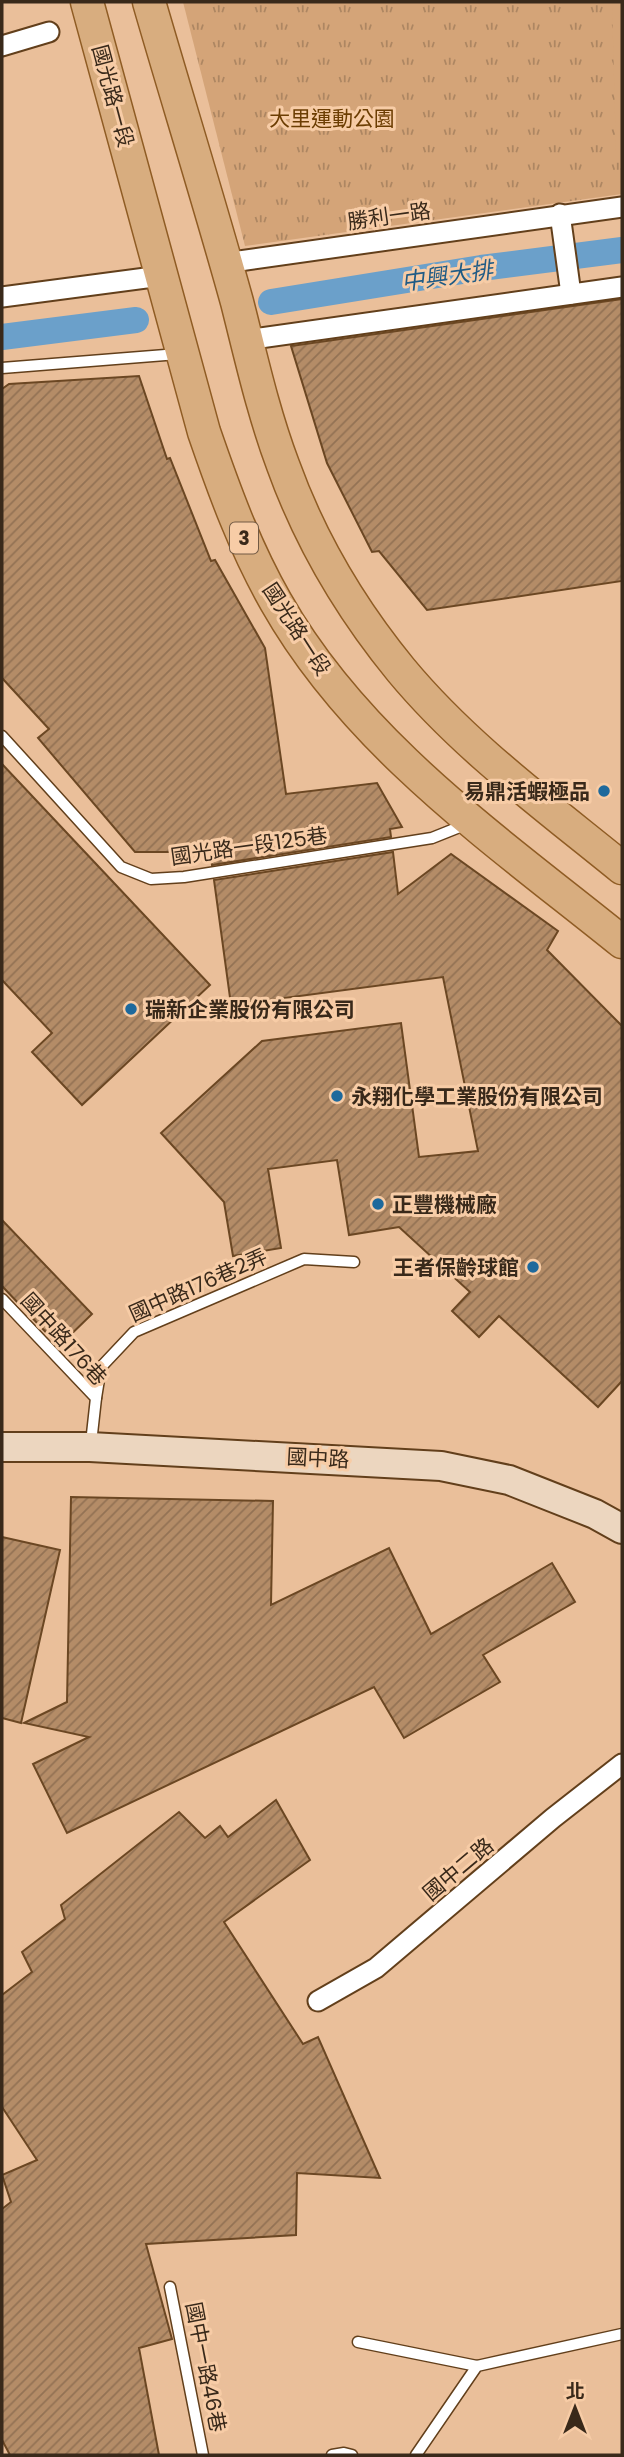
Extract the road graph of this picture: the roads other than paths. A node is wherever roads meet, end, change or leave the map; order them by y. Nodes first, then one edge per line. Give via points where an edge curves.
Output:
1 (87, 2) edge
2 (149, 2) edge
3 (49, 32) dead end
4 (2, 46) edge
5 (622, 207) edge
6 (560, 215) junction
7 (225, 263) junction
8 (161, 276) junction
9 (622, 287) edge
10 (571, 293) junction
11 (2, 297) edge
12 (246, 340) junction
13 (182, 354) junction
14 (2, 368) edge
15 (2, 736) edge
16 (474, 822) junction
17 (622, 868) edge
18 (622, 942) edge
19 (354, 1262) dead end
20 (2, 1299) edge
21 (96, 1398) junction
22 (2, 1447) edge
23 (90, 1447) junction
24 (622, 1529) edge
25 (622, 1764) edge
26 (318, 2001) dead end
27 (170, 2287) dead end
28 (622, 2334) edge
29 (358, 2343) dead end
30 (477, 2367) junction
31 (203, 2455) edge
32 (332, 2455) edge
33 (352, 2455) edge
34 (416, 2455) edge

1 - 8 main road, 國光路一段 / 3
2 - 7 main road
3 - 4 street
5 - 6 street, 勝利一路
6 - 7 street, 勝利一路
6 - 10 street
7 - 12 main road
8 - 11 street
8 - 13 main road, 國光路一段 / 3
9 - 10 street
10 - 12 street
12 - 17 main road via 283,467 338,583 370,630 452,726
13 - 14 lane
13 - 16 main road, 國光路一段 / 3 via 223,490 277,605 347,702 399,759
15 - 16 lane, 國光路一段125巷 via 121,867 151,879 432,838
16 - 18 main road, 國光路一段 / 3
19 - 21 lane, 國中路176巷2弄 via 304,1259 134,1332 101,1367
20 - 21 lane, 國中路176巷
21 - 23 lane, 國中路176巷
22 - 23 street, 國中路
23 - 24 street, 國中路 via 441,1465 509,1480
25 - 26 street, 國中二路 via 376,1968
27 - 31 lane, 國中一路46巷
28 - 30 lane
29 - 30 lane
30 - 34 lane
32 - 33 lane

